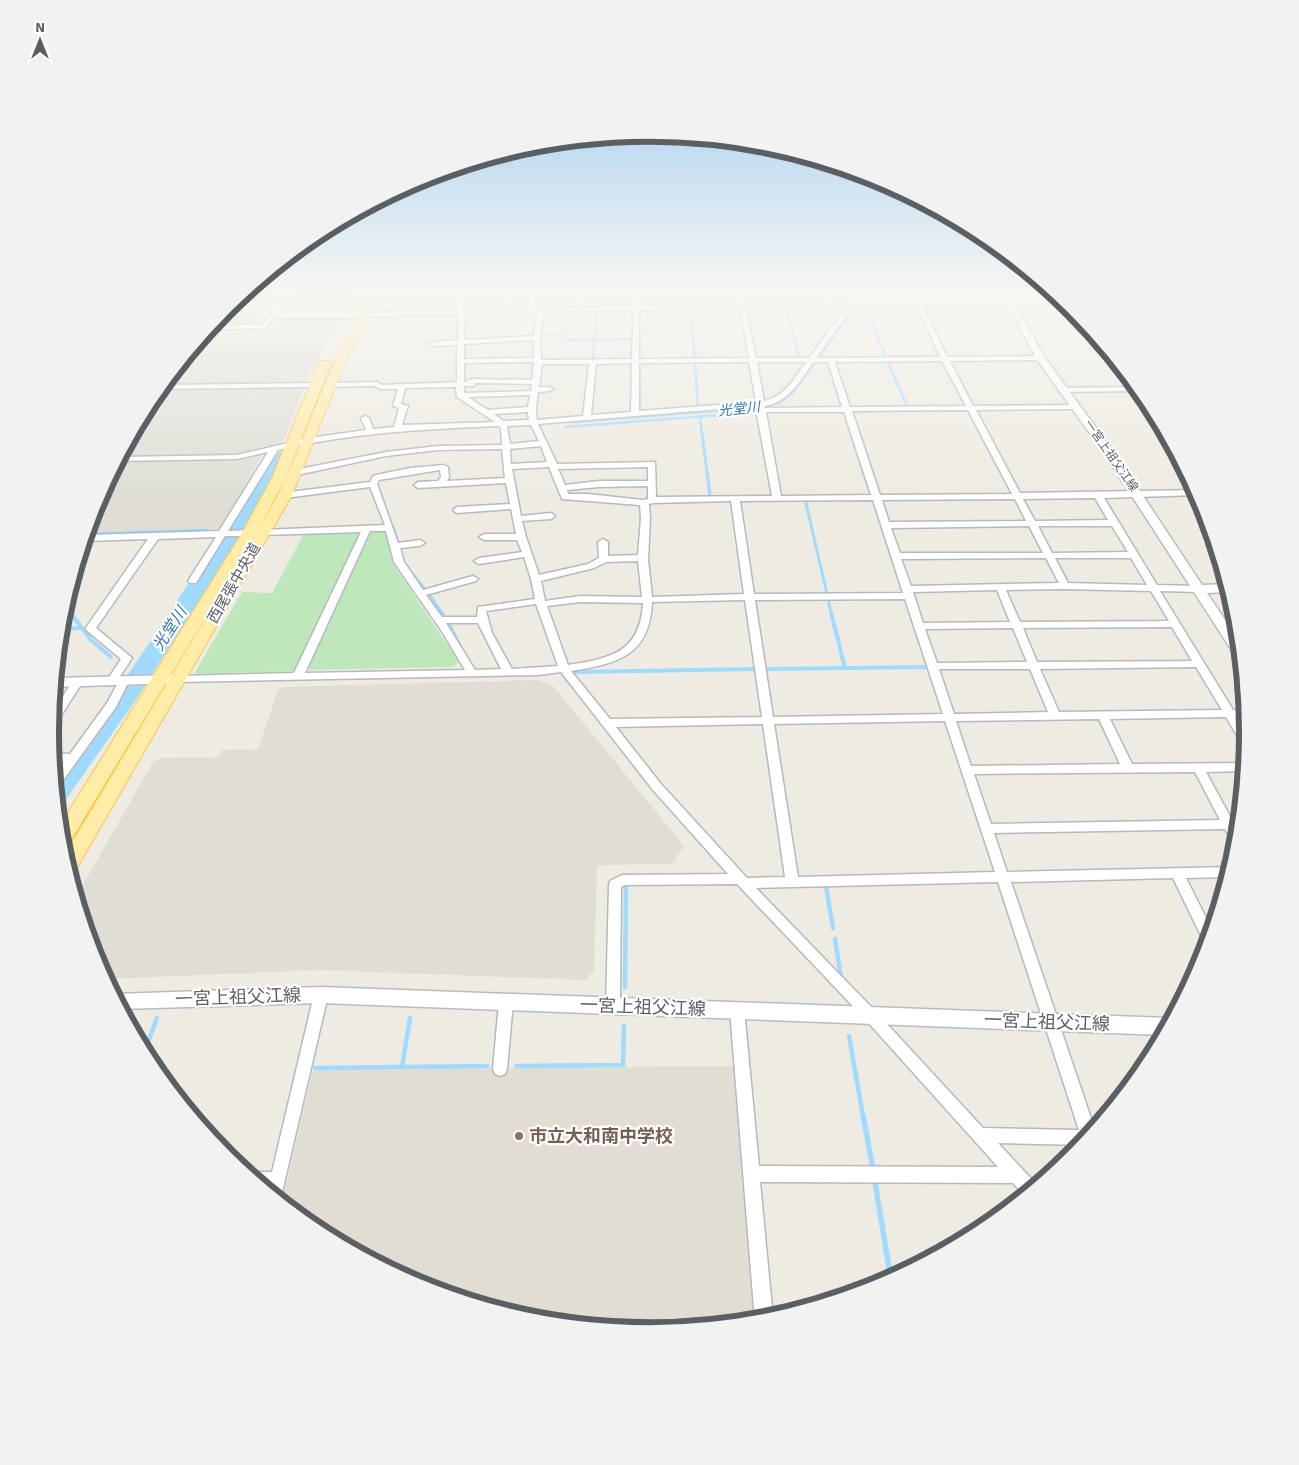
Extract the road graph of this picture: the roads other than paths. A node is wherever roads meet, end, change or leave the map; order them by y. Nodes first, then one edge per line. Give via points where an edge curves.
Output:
1 (338, 358) edge
2 (815, 358) edge
3 (1006, 358) edge
4 (1041, 358) edge
5 (945, 359) junction
6 (461, 361) joint
7 (538, 361) junction
8 (639, 361) junction
9 (754, 361) junction
10 (813, 361) junction
11 (832, 361) junction
12 (593, 362) junction
13 (322, 385) junction
14 (461, 385) junction
15 (171, 387) edge
16 (402, 387) junction
17 (534, 388) junction
18 (549, 389) dead end
19 (1130, 389) edge
20 (1063, 390) junction
21 (1076, 407) junction
22 (760, 408) junction
23 (970, 408) junction
24 (532, 409) junction
25 (847, 409) junction
26 (487, 412) junction
27 (639, 414) junction
28 (365, 418) dead end
29 (587, 418) junction
30 (533, 422) junction
31 (503, 424) junction
32 (397, 428) junction
33 (370, 431) junction
34 (309, 440) junction
35 (544, 443) junction
36 (292, 444) junction
37 (506, 447) junction
38 (274, 449) junction
39 (126, 459) edge
40 (553, 465) junction
41 (507, 468) junction
42 (297, 472) junction
43 (509, 480) junction
44 (652, 483) junction
45 (372, 484) junction
46 (441, 484) junction
47 (418, 486) dead end
48 (561, 488) junction
49 (1189, 493) edge
50 (1097, 494) junction
51 (284, 495) junction
52 (1016, 495) junction
53 (1138, 495) junction
54 (877, 496) junction
55 (777, 497) junction
56 (735, 498) junction
57 (648, 501) junction
58 (515, 506) junction
59 (457, 510) dead end
60 (551, 516) dead end
61 (519, 519) junction
62 (1114, 523) junction
63 (1031, 524) junction
64 (886, 525) junction
65 (367, 528) junction
66 (390, 528) junction
67 (250, 533) junction
68 (224, 534) junction
69 (155, 536) junction
70 (484, 537) dead end
71 (521, 537) junction
72 (92, 538) edge
73 (602, 542) dead end
74 (420, 543) dead end
75 (395, 546) junction
76 (526, 554) junction
77 (1048, 555) junction
78 (1134, 555) junction
79 (896, 556) junction
80 (643, 558) junction
81 (604, 559) junction
82 (478, 560) dead end
83 (473, 579) dead end
84 (536, 579) junction
85 (193, 582) dead end
86 (1065, 586) junction
87 (1000, 587) junction
88 (1154, 588) junction
89 (1199, 588) junction
90 (1222, 588) edge
91 (908, 592) junction
92 (420, 593) junction
93 (751, 597) junction
94 (647, 600) junction
95 (540, 602) junction
96 (439, 620) junction
97 (481, 620) junction
98 (1177, 624) junction
99 (1016, 625) junction
100 (920, 626) junction
101 (1233, 641) edge
102 (1200, 664) junction
103 (1033, 665) junction
104 (933, 666) junction
105 (564, 669) junction
106 (472, 672) junction
107 (508, 672) junction
108 (298, 676) junction
109 (152, 680) junction
110 (178, 680) junction
111 (120, 681) junction
112 (77, 683) junction
113 (61, 684) edge
114 (60, 709) edge
115 (1240, 713) edge
116 (1229, 714) junction
117 (1055, 716) junction
118 (1103, 716) junction
119 (950, 719) junction
120 (768, 721) junction
121 (606, 723) junction
122 (1240, 731) edge
123 (60, 757) edge
124 (72, 758) junction
125 (1198, 767) junction
126 (1239, 767) edge
127 (1128, 768) junction
128 (968, 770) junction
129 (60, 775) edge
130 (1229, 824) junction
131 (67, 829) edge
132 (987, 829) junction
133 (1232, 830) edge
134 (73, 859) edge
135 (1223, 872) edge
136 (1177, 873) junction
137 (1003, 877) junction
138 (742, 881) junction
139 (792, 882) junction
140 (1207, 928) edge
141 (321, 995) junction
142 (124, 1001) edge
143 (506, 1002) junction
144 (612, 1006) junction
145 (736, 1010) junction
146 (870, 1015) junction
147 (1049, 1022) junction
148 (1162, 1027) edge
149 (500, 1069) dead end
150 (1086, 1130) edge
151 (978, 1134) junction
152 (1079, 1138) edge
153 (750, 1174) junction
154 (1015, 1175) junction
155 (1027, 1187) edge
156 (276, 1188) edge
157 (763, 1312) edge

1 - 13 main road, 西尾張中央道
2 - 10 street
3 - 5 street
4 - 20 main road, 一宮上祖父江線
5 - 11 street
5 - 23 street
6 - 7 street
6 - 14 street
7 - 12 street
7 - 17 street
8 - 9 street
8 - 12 street
8 - 27 street
9 - 10 street
9 - 22 street
10 - 11 street
10 - 22 street via 782,397
11 - 25 street
12 - 29 street
13 - 15 street
13 - 16 street
13 - 34 main road, 西尾張中央道
13 - 36 main road, 西尾張中央道
14 - 16 street
14 - 17 street
14 - 17 street via 479,376 508,378
14 - 26 street
16 - 32 street via 397,406 404,406
17 - 18 street
17 - 24 street
19 - 20 street
20 - 21 main road, 一宮上祖父江線
21 - 23 street
21 - 53 main road, 一宮上祖父江線
22 - 25 street
22 - 27 street
22 - 55 street
23 - 25 street
23 - 52 street
24 - 26 street
24 - 30 street
25 - 54 street
26 - 31 street
27 - 29 street
28 - 33 street
29 - 30 street
30 - 31 street
30 - 35 street
31 - 32 street
31 - 37 street
32 - 33 street
33 - 34 street
34 - 36 street
34 - 42 main road, 西尾張中央道
35 - 37 street
35 - 40 street
36 - 38 street
36 - 67 main road, 西尾張中央道 via 279,478
37 - 41 street
37 - 42 street via 460,446 386,454
38 - 39 street via 237,457
38 - 68 street
40 - 41 street
40 - 44 street via 652,464
40 - 48 street
41 - 43 street
42 - 51 main road, 西尾張中央道
43 - 46 street
43 - 58 street
44 - 48 street
44 - 57 street
45 - 46 street via 376,478 444,467
45 - 51 street
45 - 66 street
46 - 47 street
48 - 57 street via 565,497
49 - 53 street
50 - 52 street
50 - 53 street
50 - 62 street
51 - 67 main road, 西尾張中央道
52 - 54 street
52 - 63 street
53 - 89 main road, 一宮上祖父江線
54 - 55 street
54 - 64 street
55 - 56 street
56 - 57 street
56 - 93 street
57 - 80 street
58 - 59 street
58 - 61 street
60 - 61 street
61 - 71 street
62 - 63 street
62 - 78 street
63 - 64 street
63 - 77 street
64 - 79 street
65 - 66 street
65 - 67 street
65 - 108 street
66 - 75 street
67 - 68 street
67 - 109 main road, 西尾張中央道
67 - 110 main road, 西尾張中央道
68 - 69 street
68 - 85 street
69 - 72 street
69 - 111 street via 90,629 127,658
70 - 71 street
71 - 76 street
73 - 81 street
74 - 75 street
75 - 92 street via 399,562
76 - 82 street
76 - 84 street
77 - 78 street
77 - 79 street
77 - 86 street
78 - 88 street
79 - 91 street
80 - 81 street
80 - 94 street
81 - 84 street via 591,566
83 - 92 street
84 - 95 street
86 - 87 street
86 - 88 street
87 - 91 street
87 - 99 street
88 - 89 street
88 - 98 street
89 - 90 main road
89 - 101 main road, 一宮上祖父江線
91 - 93 street
91 - 100 street
92 - 96 street
93 - 94 street
93 - 120 street
94 - 95 street
94 - 105 street via 644,625 632,647 607,659
95 - 97 street via 481,609
95 - 105 street
96 - 97 street
96 - 106 street
97 - 107 street
98 - 99 street
98 - 102 street
99 - 100 street
99 - 103 street
100 - 104 street
102 - 103 street
102 - 116 street
103 - 104 street
103 - 117 street
104 - 119 street
105 - 107 street
105 - 121 street
106 - 107 street
106 - 108 street
108 - 110 street
109 - 110 main road
109 - 111 main road
109 - 131 main road, 西尾張中央道
110 - 134 main road, 西尾張中央道
111 - 112 main road
111 - 124 street via 112,704
112 - 113 main road
112 - 114 street
115 - 116 street
116 - 118 street
116 - 122 street
117 - 118 street
117 - 119 street
118 - 127 street
119 - 120 street
119 - 128 street
120 - 121 street
120 - 139 street
121 - 138 street via 657,787
123 - 124 street
124 - 129 street
125 - 126 street
125 - 127 street
125 - 130 street
127 - 128 street
128 - 132 street
130 - 132 street
130 - 133 street
132 - 137 street
135 - 136 street
136 - 137 street
136 - 140 street
137 - 139 street
137 - 147 street
138 - 139 street
138 - 144 street via 622,880 615,884
138 - 146 street
141 - 142 main road, 一宮上祖父江線
141 - 143 main road, 一宮上祖父江線
141 - 156 street
143 - 144 main road, 一宮上祖父江線
143 - 149 street
144 - 145 main road, 一宮上祖父江線
145 - 146 main road, 一宮上祖父江線
145 - 153 street
146 - 147 main road, 一宮上祖父江線
146 - 151 street
147 - 148 main road, 一宮上祖父江線
147 - 150 street
151 - 152 street
151 - 154 street
153 - 154 street
153 - 157 street
154 - 155 street

